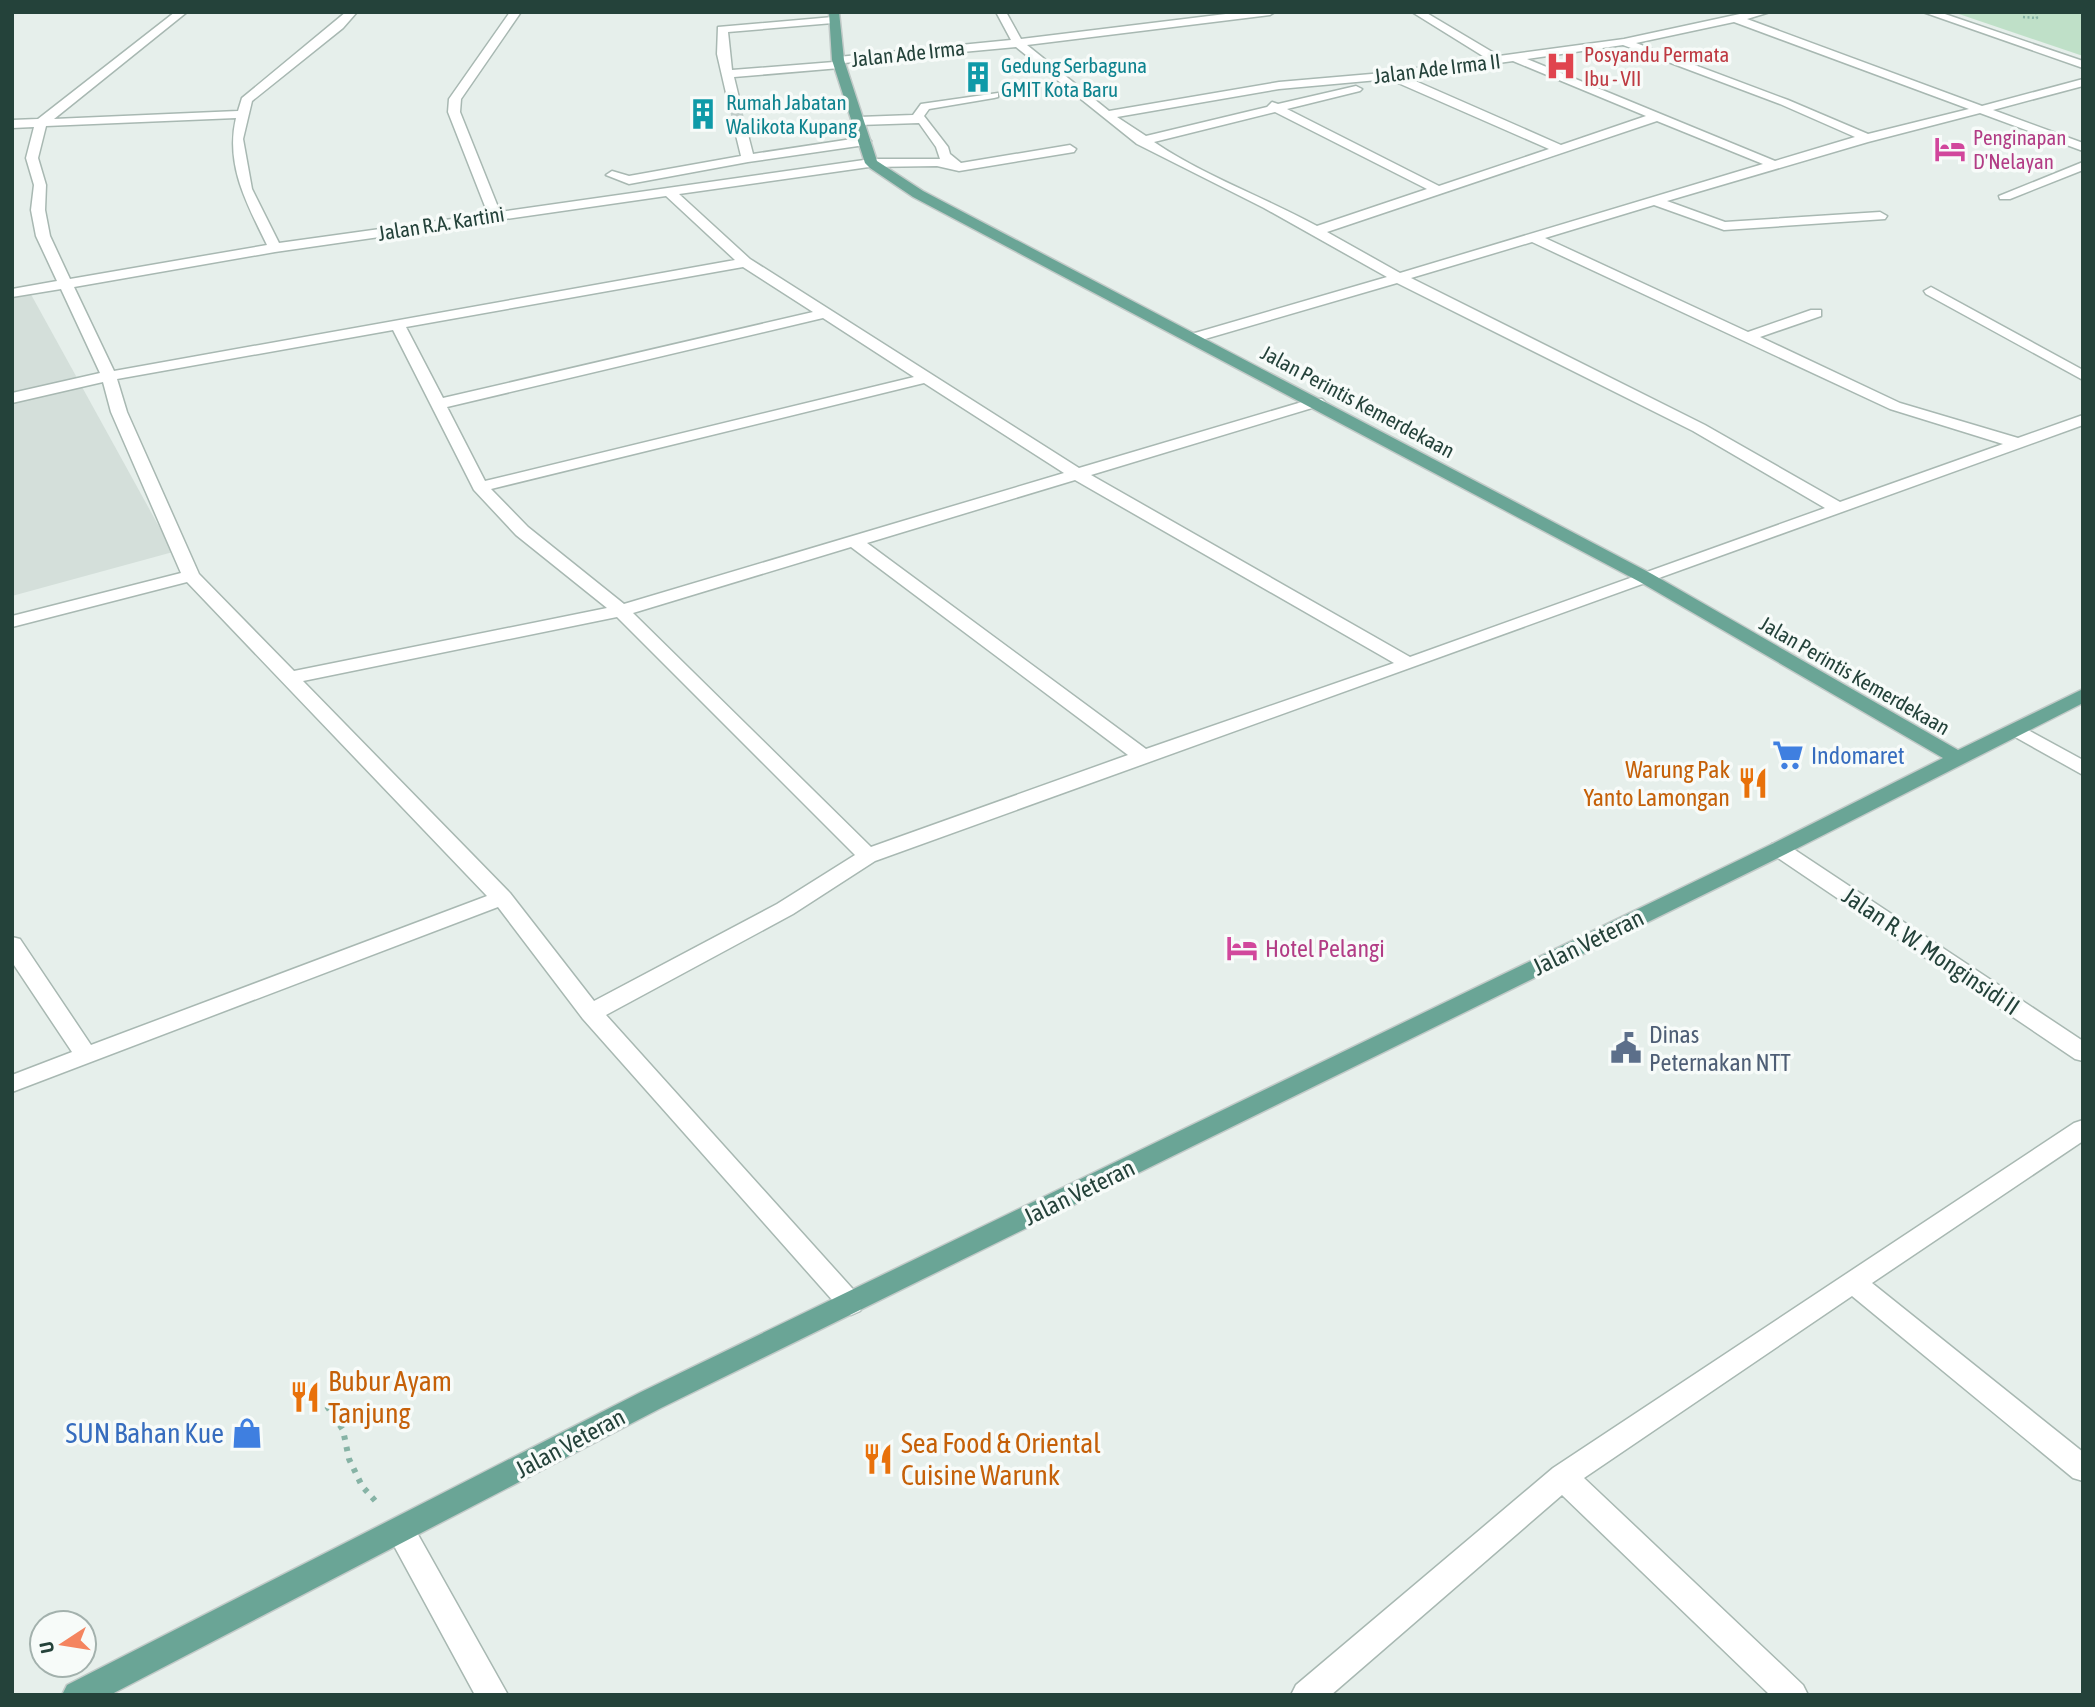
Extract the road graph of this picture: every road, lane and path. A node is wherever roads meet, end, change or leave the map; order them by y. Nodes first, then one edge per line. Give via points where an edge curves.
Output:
1 (182, 12) edge
2 (352, 12) edge
3 (516, 12) edge
4 (1001, 12) edge
5 (1270, 12) edge
6 (1418, 12) edge
7 (1765, 12) edge
8 (1928, 12) edge
9 (833, 16) edge
10 (1736, 19) junction
11 (1624, 42) junction
12 (1018, 43) junction
13 (1515, 58) junction
14 (1499, 61) junction
15 (839, 63) junction
16 (2083, 65) edge
17 (728, 74) junction
18 (1387, 76) junction
19 (2083, 82) edge
20 (1237, 94) junction
21 (994, 95) dead end
22 (735, 106) tunnel mouth
23 (1276, 108) junction
24 (1980, 110) junction
25 (243, 114) junction
26 (1107, 115) junction
27 (1656, 117) junction
28 (917, 118) junction
29 (859, 121) junction
30 (41, 122) junction
31 (739, 123) tunnel mouth
32 (12, 124) edge
33 (1867, 138) junction
34 (865, 141) junction
35 (1142, 141) junction
36 (2083, 147) edge
37 (1070, 149) dead end
38 (1560, 149) junction
39 (748, 158) junction
40 (872, 164) junction
41 (1775, 165) junction
42 (2083, 166) edge
43 (959, 167) junction
44 (612, 175) dead end
45 (1436, 189) junction
46 (667, 190) junction
47 (2006, 195) dead end
48 (1655, 201) junction
49 (495, 215) junction
50 (1880, 216) dead end
51 (1317, 231) junction
52 (1533, 237) junction
53 (275, 248) junction
54 (744, 262) junction
55 (1401, 279) junction
56 (66, 284) junction
57 (1931, 291) dead end
58 (12, 293) edge
59 (826, 313) junction
60 (1816, 313) dead end
61 (397, 324) junction
62 (1750, 336) junction
63 (1193, 338) junction
64 (109, 376) junction
65 (2083, 376) edge
66 (928, 378) junction
67 (12, 398) edge
68 (1317, 402) junction
69 (438, 404) junction
70 (2083, 420) edge
71 (2018, 443) junction
72 (1075, 473) junction
73 (480, 487) junction
74 (1840, 509) junction
75 (852, 540) junction
76 (191, 576) junction
77 (1646, 578) junction
78 (621, 611) junction
79 (12, 622) edge
80 (1409, 664) junction
81 (288, 678) junction
82 (2083, 695) edge
83 (2015, 729) junction
84 (1143, 756) junction
85 (1959, 759) junction
86 (2083, 769) edge
87 (1779, 849) junction
88 (868, 856) junction
89 (502, 898) junction
90 (12, 944) edge
91 (591, 1013) junction
92 (2083, 1053) edge
93 (86, 1056) junction
94 (12, 1084) edge
95 (2083, 1129) edge
96 (1853, 1283) junction
97 (851, 1304) junction
98 (327, 1406) dead end
99 (2083, 1469) edge
100 (1563, 1477) junction
101 (401, 1531) junction
102 (78, 1695) edge
103 (492, 1695) edge
104 (1307, 1695) edge
105 (1792, 1695) edge

1 - 30 street
2 - 25 street via 246,100
3 - 49 street via 454,99 454,112
4 - 12 street
5 - 12 street, Jalan Ade Irma
6 - 14 street
7 - 10 street, Jalan Ade Irma II
8 - 16 street
9 - 15 main road
9 - 17 street via 722,29
10 - 11 street, Jalan Ade Irma II
10 - 24 street
11 - 13 street, Jalan Ade Irma II
11 - 33 street
12 - 15 street, Jalan Ade Irma
12 - 26 street
13 - 14 street, Jalan Ade Irma II
13 - 27 street
14 - 18 street, Jalan Ade Irma II
15 - 17 street, Jalan Ade Irma
15 - 29 main road
17 - 22 street
18 - 20 street, Jalan Ade Irma II
18 - 23 street via 1359,88
18 - 38 street
19 - 24 street
20 - 23 street
20 - 26 street, Jalan Ade Irma II
21 - 28 street via 925,106
23 - 35 street
23 - 45 street
24 - 33 street
24 - 36 street
25 - 30 street
25 - 53 street via 237,139 246,189
26 - 35 street
27 - 38 street
27 - 41 street
28 - 29 street
28 - 43 street via 923,120 944,156
29 - 34 main road
30 - 32 street
30 - 56 street via 32,158 40,185 38,209 43,236
31 - 39 street
33 - 41 street
34 - 39 street
34 - 40 main road
35 - 51 street
37 - 43 street, Jalan R.A. Kartini
38 - 45 street
39 - 44 street via 629,180
40 - 43 street, Jalan R.A. Kartini via 937,162
40 - 46 street, Jalan R.A. Kartini
40 - 63 main road, Jalan Perintis Kemerdekaan via 918,194
41 - 48 street
42 - 47 street
45 - 51 street
46 - 49 street, Jalan R.A. Kartini
46 - 54 street
48 - 50 street via 1724,226
48 - 52 street
49 - 53 street, Jalan R.A. Kartini
51 - 55 street
52 - 55 street
52 - 62 street
53 - 56 street, Jalan R.A. Kartini
54 - 59 street
54 - 61 street
55 - 63 street
55 - 74 street via 1699,428
56 - 58 street, Jalan R.A. Kartini
56 - 64 street
57 - 65 street
59 - 66 street
59 - 69 street
60 - 62 street
61 - 64 street
61 - 69 street
62 - 71 street via 1895,405
63 - 68 main road, Jalan Perintis Kemerdekaan
64 - 67 street
64 - 76 street via 119,412
66 - 72 street
66 - 73 street
68 - 72 street
68 - 77 main road, Jalan Perintis Kemerdekaan
69 - 73 street
70 - 71 street
71 - 74 street
72 - 75 street
72 - 80 street
73 - 78 street via 522,531
74 - 77 street
75 - 78 street
75 - 84 street
76 - 79 street
76 - 81 street
77 - 80 street
77 - 85 main road, Jalan Perintis Kemerdekaan
78 - 81 street
78 - 88 street
80 - 84 street
81 - 89 street
82 - 83 main road, Jalan Veteran
83 - 85 main road, Jalan Veteran
83 - 86 street
84 - 88 street
85 - 87 main road, Jalan Veteran
87 - 92 street, Jalan R. W. Monginsidi II
87 - 97 main road, Jalan Veteran
88 - 91 street via 785,909
89 - 91 street
89 - 93 street
90 - 93 street
91 - 97 street
93 - 94 street
95 - 96 street
96 - 99 street
96 - 100 street
97 - 101 main road, Jalan Veteran via 651,1400
98 - 101 path via 343,1430 349,1459 362,1486
100 - 104 street
100 - 105 street
101 - 102 main road, Jalan Veteran
101 - 103 street

